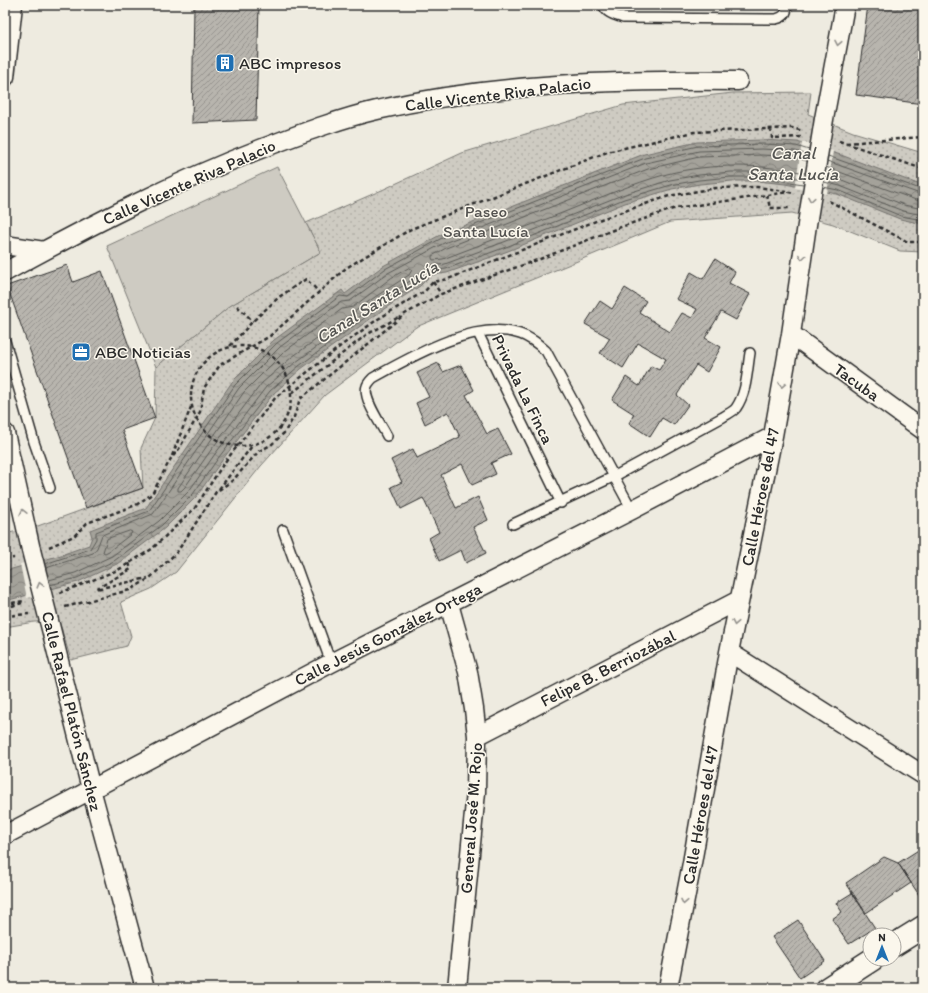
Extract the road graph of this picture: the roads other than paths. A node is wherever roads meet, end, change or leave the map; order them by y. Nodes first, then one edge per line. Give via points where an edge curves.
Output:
1 (13, 5) edge
2 (603, 5) edge
3 (787, 5) edge
4 (845, 5) edge
5 (5, 77) edge
6 (738, 81) dead end
7 (5, 245) edge
8 (44, 251) junction
9 (5, 272) edge
10 (478, 333) junction
11 (791, 334) junction
12 (5, 341) edge
13 (750, 353) dead end
14 (923, 430) edge
15 (5, 433) edge
16 (387, 436) dead end
17 (773, 436) junction
18 (615, 476) junction
19 (50, 488) dead end
20 (561, 503) junction
21 (632, 510) junction
22 (512, 524) dead end
23 (283, 530) dead end
24 (739, 600) junction
25 (449, 604) junction
26 (729, 652) junction
27 (331, 663) junction
28 (477, 736) junction
29 (923, 775) edge
30 (91, 789) junction
31 (5, 835) edge
32 (923, 927) edge
33 (902, 940) edge
34 (862, 966) edge
35 (145, 988) edge
36 (457, 988) edge
37 (668, 988) edge
38 (828, 988) edge

1 - 5 street
2 - 3 lane via 611,14 623,18 776,19 782,18
4 -> 11 street, Calle Héroes del 47, bridge via 808,215
6 - 8 street, Calle Vicente Riva Palacio via 657,80 560,85 438,98 375,111 299,134 217,166 131,206
7 - 8 street
8 - 9 street, Calle Vicente Riva Palacio
10 - 16 lane via 452,339 422,351 373,378 367,385 366,392
10 - 18 lane, Privada La Finca via 500,331 519,334 534,340 546,350
10 - 20 lane, Privada La Finca
11 - 14 street, Tacuba
11 -> 17 street, Calle Héroes del 47
12 - 19 lane
13 - 18 lane via 745,386 735,409
30 -> 15 street, Calle Rafael Platón Sánchez, bridge via 50,621 30,552
17 - 21 street, Calle Jesús González Ortega
17 - 24 street, Calle Héroes del 47
18 - 20 lane
18 - 21 lane, Privada La Finca
20 - 22 lane
21 - 25 street, Calle Jesús González Ortega
23 - 27 lane
24 -> 26 street, Calle Héroes del 47
24 - 28 street, Felipe B. Berriozábal
25 - 27 street, Calle Jesús González Ortega
25 - 28 street, General José M. Rojo via 468,672
26 - 29 street
26 -> 37 street, Calle Héroes del 47
27 - 30 street, Calle Jesús González Ortega
28 - 36 street, General José M. Rojo via 476,792
30 - 31 street, Calle Jesús González Ortega
30 - 35 street, Calle Rafael Platón Sánchez
32 - 33 street
34 - 38 street

